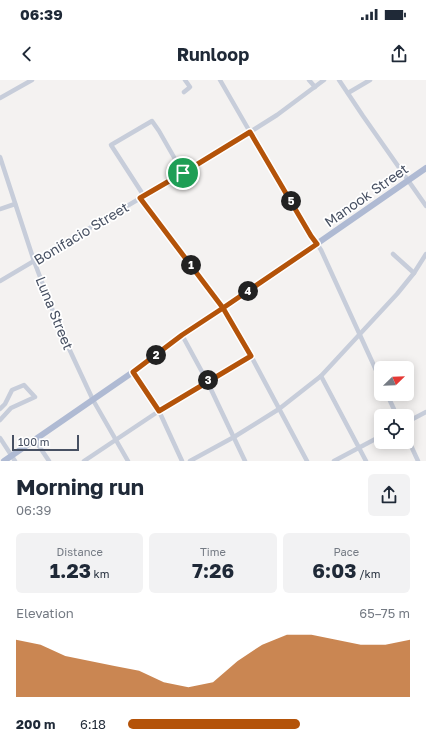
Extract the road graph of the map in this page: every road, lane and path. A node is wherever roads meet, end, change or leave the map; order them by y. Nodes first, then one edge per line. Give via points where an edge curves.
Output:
1 (32, 80) edge
2 (185, 80) edge
3 (220, 80) edge
4 (309, 80) edge
5 (324, 80) edge
6 (339, 80) edge
7 (370, 80) edge
8 (315, 87) junction
9 (184, 92) dead end
10 (348, 93) junction
11 (0, 98) edge
12 (250, 132) junction
13 (0, 159) edge
14 (426, 168) edge
15 (183, 173) junction
16 (408, 181) junction
17 (142, 197) junction
18 (15, 204) junction
19 (426, 206) edge
20 (0, 209) edge
21 (317, 244) junction
22 (393, 254) dead end
23 (426, 254) edge
24 (34, 261) junction
25 (414, 274) junction
26 (0, 281) edge
27 (223, 308) junction
28 (360, 334) junction
29 (182, 335) junction
30 (251, 356) junction
31 (374, 365) edge
32 (133, 372) junction
33 (321, 376) junction
34 (207, 381) junction
35 (93, 400) junction
36 (0, 409) edge
37 (280, 409) junction
38 (159, 411) junction
39 (426, 412) edge
40 (414, 418) edge
41 (0, 420) edge
42 (234, 437) junction
43 (0, 438) edge
44 (35, 440) junction
45 (116, 440) junction
46 (374, 440) edge
47 (358, 448) junction
48 (412, 449) edge
49 (13, 458) edge
50 (4, 461) edge
51 (49, 461) edge
52 (84, 461) edge
53 (128, 461) edge
54 (182, 461) edge
55 (190, 461) edge
56 (245, 461) edge
57 (307, 461) edge
58 (334, 461) edge
59 (366, 461) edge
60 (418, 461) edge

1 - 11 street
2 - 9 street via 190,88
3 - 12 street
4 - 8 street
5 - 8 street, Bonifacio Street
6 - 10 street
7 - 10 street
8 - 12 street, Bonifacio Street
10 - 16 street
12 - 15 street, Bonifacio Street
12 - 21 street
13 - 18 street, Luna Street
14 - 16 main road, Manook Street
15 - 17 street, Bonifacio Street
15 - 17 street via 152,121 111,144
16 - 19 street
16 - 21 main road, Manook Street
17 - 24 street, Bonifacio Street
17 - 27 street
18 - 20 street
18 - 24 street, Luna Street
21 - 27 main road, Manook Street
21 - 28 street
22 - 25 street
23 - 25 street
24 - 26 street, Bonifacio Street
24 - 35 street, Luna Street via 59,327
25 - 28 street
27 - 29 main road, Manook Street
27 - 30 street
28 - 31 street
28 - 33 street
29 - 32 main road, Manook Street
29 - 34 street
30 - 34 street
30 - 37 street
32 - 35 main road, Manook Street
32 - 38 street
33 - 37 street
33 - 47 street
34 - 38 street
34 - 42 street
35 - 44 main road, Manook Street
35 - 45 street, Luna Street
36 - 41 street via 12,390 24,385 35,398 11,408
37 - 42 street
37 - 57 street
38 - 45 street
38 - 54 street
39 - 40 street
42 - 55 street
42 - 56 street
43 - 49 street
44 - 49 main road, Manook Street
44 - 51 street
45 - 52 street
45 - 53 street, Luna Street
46 - 47 street
47 - 58 street
47 - 59 street
48 - 60 street
49 - 50 main road, Manook Street

